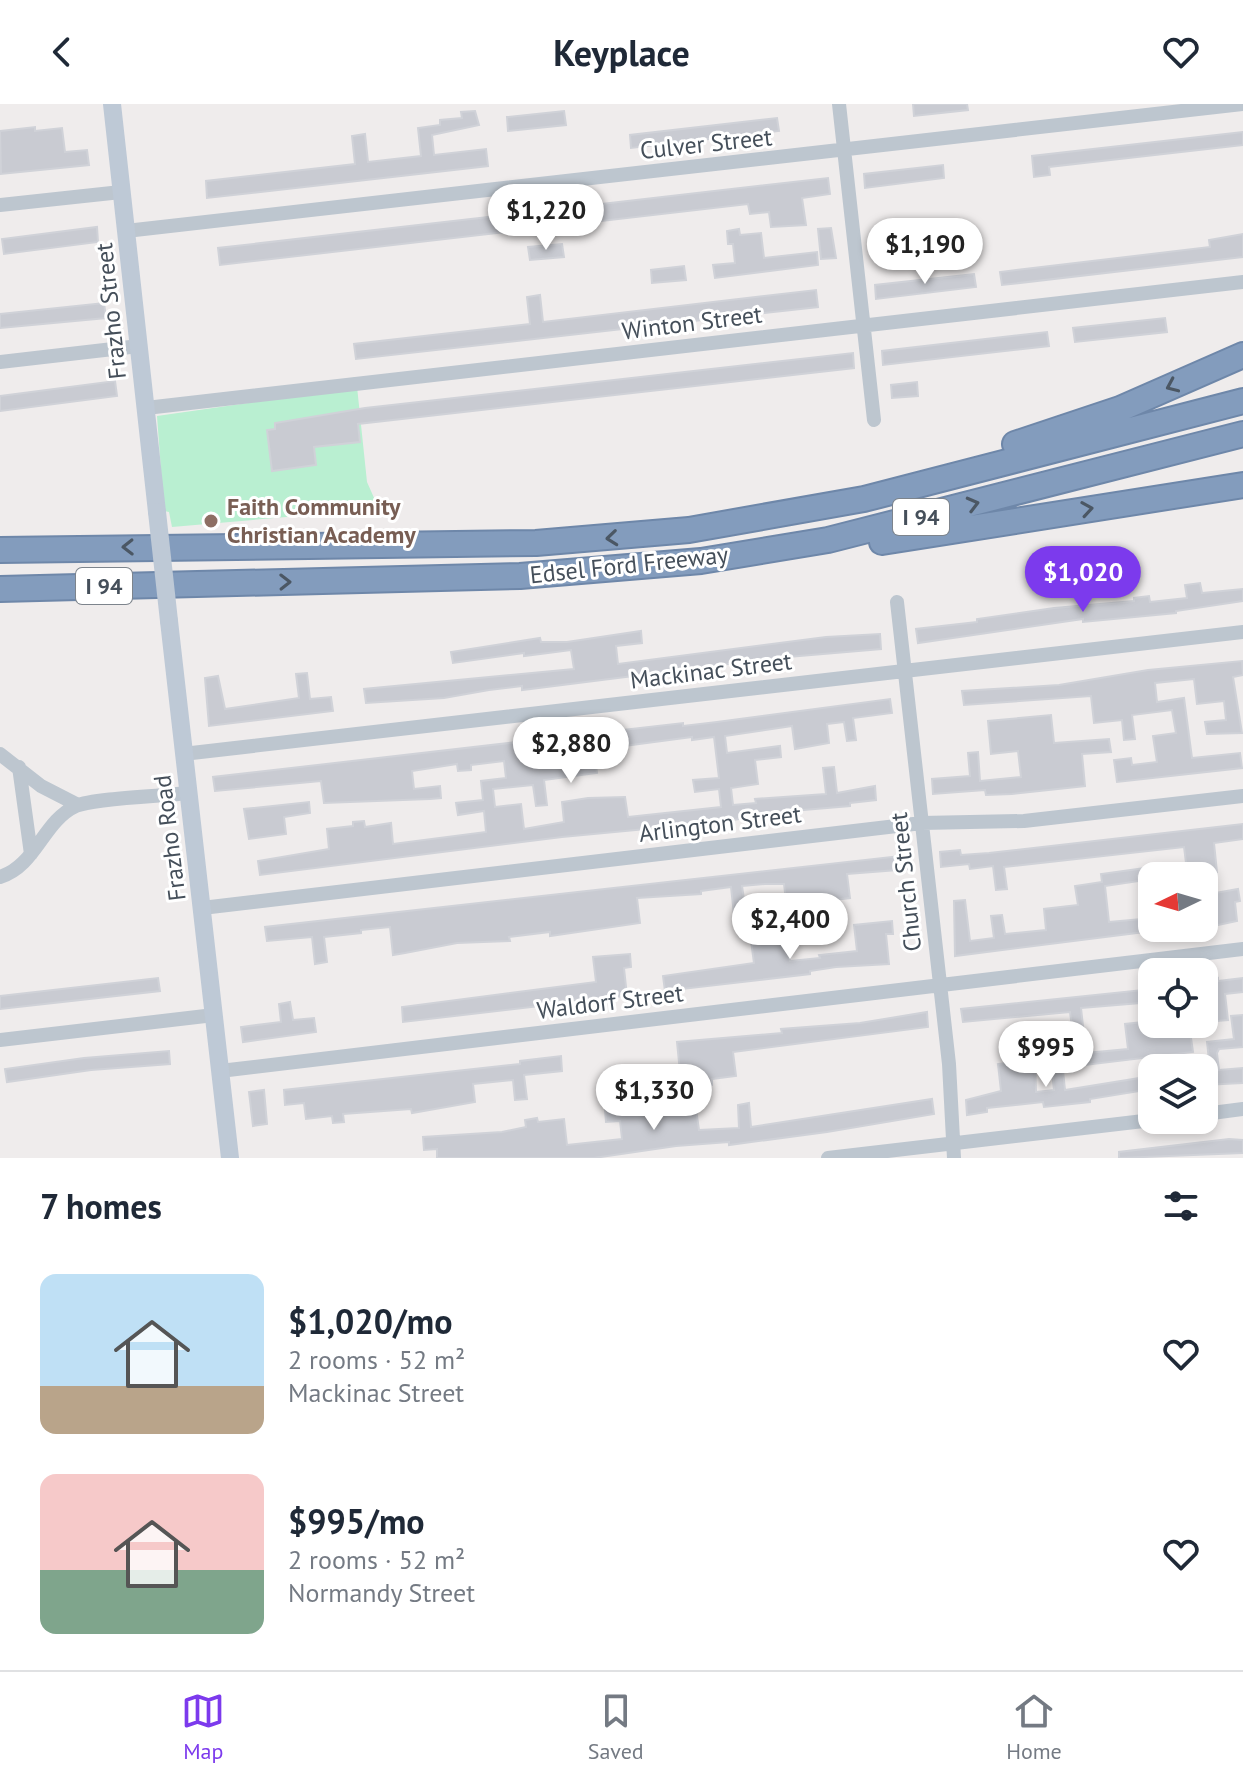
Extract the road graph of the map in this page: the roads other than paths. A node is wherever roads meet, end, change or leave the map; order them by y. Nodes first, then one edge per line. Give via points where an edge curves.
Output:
1 (112, 104) edge
2 (839, 104) edge
3 (1243, 104) edge
4 (844, 150) junction
5 (121, 192) junction
6 (0, 205) edge
7 (126, 231) junction
8 (1243, 282) edge
9 (865, 326) junction
10 (139, 346) junction
11 (1243, 355) edge
12 (0, 362) edge
13 (1243, 401) edge
14 (146, 408) junction
15 (874, 420) dead end
16 (1243, 434) edge
17 (1243, 485) edge
18 (157, 512) joint
19 (689, 530) junction
20 (0, 543) edge
21 (56, 548) junction
22 (0, 550) edge
23 (594, 572) junction
24 (0, 589) edge
25 (897, 602) dead end
26 (1243, 632) edge
27 (904, 670) junction
28 (0, 754) edge
29 (183, 754) junction
30 (19, 767) junction
31 (188, 793) junction
32 (1243, 796) edge
33 (78, 805) junction
34 (922, 823) junction
35 (31, 855) junction
36 (0, 877) edge
37 (202, 908) junction
38 (1243, 949) edge
39 (940, 984) junction
40 (214, 1015) junction
41 (0, 1040) edge
42 (220, 1071) junction
43 (1243, 1109) edge
44 (1218, 1112) edge
45 (1138, 1122) edge
46 (953, 1150) edge
47 (230, 1158) edge
48 (828, 1158) edge

1 - 5 street, Frazho Street
2 - 4 street
3 - 4 street, Culver Street
4 - 7 street, Culver Street
4 - 9 street
5 - 6 street
5 - 7 street, Frazho Street
7 - 10 street, Frazho Street
8 - 9 street, Winton Street
9 - 14 street, Winton Street
9 - 15 street
10 - 12 street
10 - 14 street, Frazho Street
11 -> 19 highway via 1120,409 1038,437
13 - 19 highway, Edsel Ford Freeway / I 94 via 864,499
14 - 18 street, Frazho Street
23 -> 16 highway, Edsel Ford Freeway / I 94 via 828,540
23 -> 17 highway via 650,576 707,571
18 - 29 street, Frazho Road, bridge
19 -> 21 highway, Edsel Ford Freeway / I 94 via 536,543
20 - 21 highway
21 - 22 highway, Edsel Ford Freeway / I 94
24 -> 23 highway, Edsel Ford Freeway / I 94
25 - 27 street, Church Street
26 - 27 street, Mackinac Street
27 - 29 street, Mackinac Street
27 - 34 street, Church Street
28 - 30 street
29 - 31 street, Frazho Road
30 - 33 street via 41,786
30 - 35 street
31 - 33 street
31 - 37 street, Frazho Road
32 - 34 street, Arlington Street via 1024,821
33 - 35 street via 57,821
34 - 37 street, Arlington Street
34 - 39 street, Church Street
35 - 36 street
37 - 40 street, Frazho Road
38 - 39 street, Waldorf Street
39 - 42 street, Waldorf Street
39 - 46 street, Church Street
40 - 41 street
40 - 42 street, Frazho Road
42 - 47 street, Frazho Road
43 - 44 street
45 - 46 street
46 - 48 street

